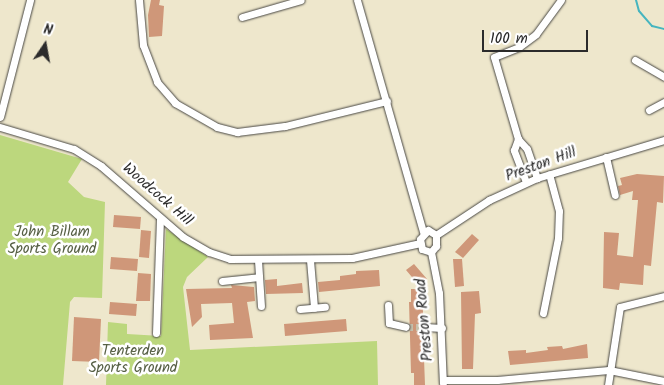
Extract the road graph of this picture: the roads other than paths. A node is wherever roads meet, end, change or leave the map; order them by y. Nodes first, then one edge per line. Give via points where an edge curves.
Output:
1 (30, 0) edge
2 (139, 0) edge
3 (301, 0) edge
4 (356, 0) edge
5 (561, 0) edge
6 (242, 17) dead end
7 (635, 60) dead end
8 (664, 77) edge
9 (386, 101) junction
10 (664, 102) edge
11 (649, 110) dead end
12 (0, 117) edge
13 (0, 127) edge
14 (518, 140) junction
15 (664, 140) edge
16 (606, 157) junction
17 (549, 174) junction
18 (537, 178) junction
19 (526, 182) junction
20 (615, 195) dead end
21 (160, 219) junction
22 (423, 232) junction
23 (436, 235) junction
24 (420, 243) junction
25 (431, 252) junction
26 (258, 260) junction
27 (310, 260) junction
28 (259, 277) junction
29 (222, 281) dead end
30 (664, 296) edge
31 (388, 305) dead end
32 (261, 306) dead end
33 (325, 307) dead end
34 (314, 308) junction
35 (300, 309) dead end
36 (543, 313) dead end
37 (406, 326) tunnel mouth
38 (425, 327) tunnel mouth
39 (442, 328) junction
40 (156, 333) dead end
41 (609, 370) junction
42 (664, 382) edge
43 (444, 383) edge
44 (608, 385) edge

1 - 12 street
2 - 9 street via 143,45 157,82 175,103 217,127 237,132 286,126
3 - 6 street
4 - 9 street
5 - 14 street via 536,34 519,47 494,58
7 - 8 street
9 - 22 street
10 - 11 street
13 - 21 street, Woodcock Hill via 74,149 101,166
14 - 18 street via 527,149
14 - 19 street via 514,150
15 - 16 street, Preston Hill
16 - 17 street, Preston Hill
16 - 20 street
17 - 18 street, Preston Hill
17 - 36 street via 559,211 558,238
18 - 19 street, Preston Hill
19 - 23 street, Preston Hill via 489,200
21 - 26 street, Woodcock Hill via 209,252 230,259
21 - 40 street
22 - 23 street via 428,230
22 - 24 street
23 - 25 street via 436,246
24 - 25 street via 422,249
24 - 27 street, Woodcock Hill via 352,258
25 - 39 street, Preston Road
26 - 27 street, Woodcock Hill
26 - 28 street
27 - 34 street
28 - 29 street
28 - 32 street
30 - 41 street via 620,307
31 - 37 street via 389,323
33 - 34 street
34 - 35 street
38 - 39 street
39 - 43 street, Preston Road
41 - 42 street
41 - 43 street
41 - 44 street

